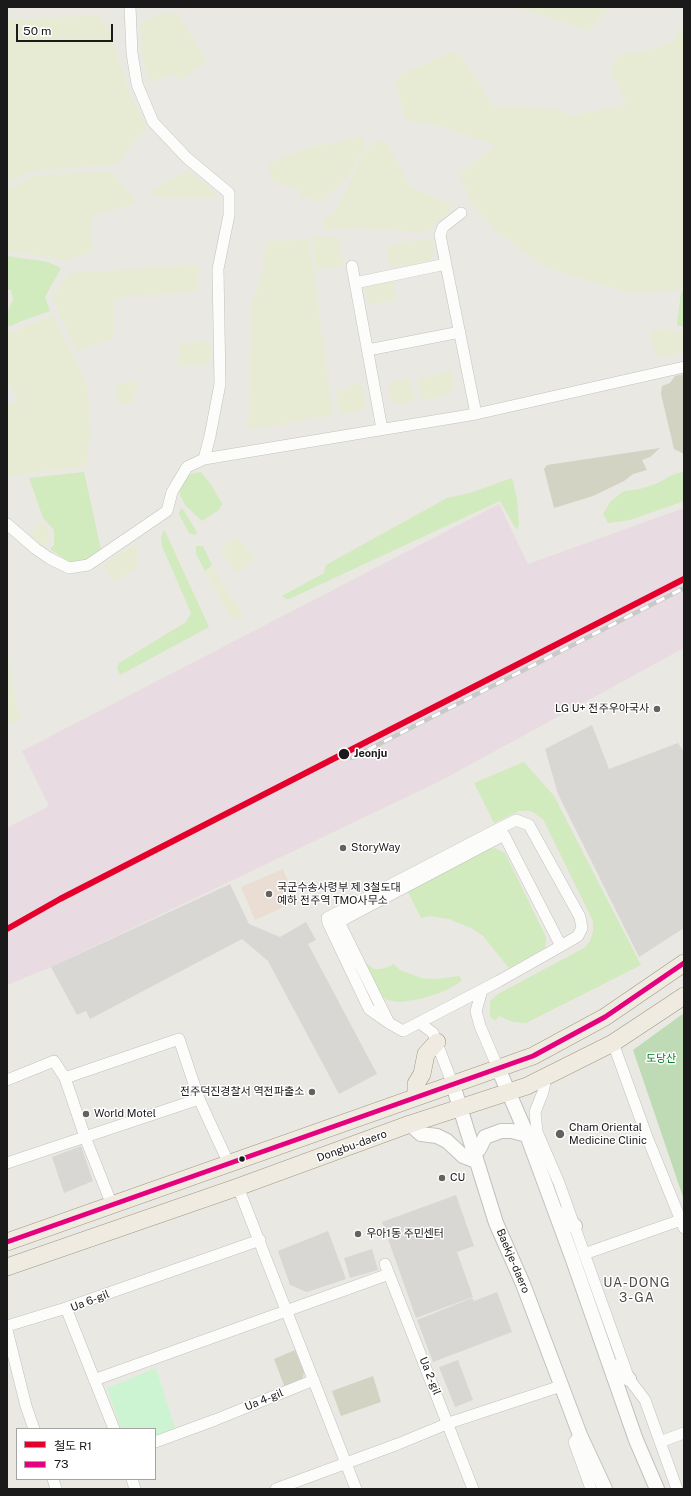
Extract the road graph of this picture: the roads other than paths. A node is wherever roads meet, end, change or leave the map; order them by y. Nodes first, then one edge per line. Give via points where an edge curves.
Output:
1 (130, 7) edge
2 (461, 213) dead end
3 (446, 264) junction
4 (352, 266) dead end
5 (355, 283) junction
6 (460, 332) junction
7 (368, 350) junction
8 (684, 367) edge
9 (476, 414) junction
10 (382, 429) junction
11 (204, 459) junction
12 (7, 524) edge
13 (561, 946) junction
14 (684, 963) edge
15 (482, 990) junction
16 (684, 996) edge
17 (389, 1023) junction
18 (420, 1023) junction
19 (437, 1042) junction
20 (613, 1043) junction
21 (498, 1068) junction
22 (546, 1077) junction
23 (65, 1078) junction
24 (7, 1080) edge
25 (453, 1085) junction
26 (508, 1092) junction
27 (416, 1097) junction
28 (199, 1099) junction
29 (460, 1108) junction
30 (410, 1124) junction
31 (527, 1135) junction
32 (85, 1136) junction
33 (475, 1157) junction
34 (7, 1163) edge
35 (229, 1164) junction
36 (559, 1183) junction
37 (238, 1187) junction
38 (112, 1205) junction
39 (555, 1210) junction
40 (683, 1223) edge
41 (575, 1226) junction
42 (260, 1240) junction
43 (7, 1242) edge
44 (584, 1254) junction
45 (7, 1267) edge
46 (66, 1308) junction
47 (286, 1310) junction
48 (7, 1326) edge
49 (7, 1330) edge
50 (614, 1336) junction
51 (609, 1362) junction
52 (629, 1379) junction
53 (94, 1380) junction
54 (314, 1380) junction
55 (561, 1386) junction
56 (449, 1424) junction
57 (34, 1428) edge
58 (114, 1428) edge
59 (684, 1433) edge
60 (580, 1435) junction
61 (156, 1442) edge
62 (660, 1442) junction
63 (346, 1463) junction
64 (276, 1489) edge
65 (356, 1489) edge
66 (473, 1489) edge
67 (591, 1489) edge
68 (605, 1489) edge
69 (658, 1489) edge
70 (677, 1489) edge

1 - 11 street via 132,53 137,84 153,122 187,158 228,193 229,215 218,269 220,384
2 - 3 street via 443,227 440,235
3 - 5 street
3 - 6 street
4 - 5 street
5 - 7 street
6 - 7 street
6 - 9 street
7 - 10 street
8 - 9 street
9 - 10 street
10 - 11 street
11 - 12 street via 188,467 172,492 167,511 88,565 69,568 49,558
13 - 15 street
13 - 17 street via 504,835 339,922
13 - 17 street via 578,936 582,928 580,917 529,825 516,820 328,918 328,923 368,1009
14 - 21 main road via 600,1019 542,1051
15 - 18 street
15 - 21 street via 476,1011
16 - 20 main road, Dongbu-daero
17 - 18 street via 403,1031
18 - 19 street via 433,1033
19 - 25 street
19 - 27 main road via 426,1054 422,1074 416,1084
20 - 22 main road, Dongbu-daero
20 - 40 street via 647,1137
21 - 25 main road
21 - 26 street
22 - 26 main road, Dongbu-daero
22 - 36 street via 535,1112 537,1132
23 - 24 street via 54,1061
23 - 28 street via 179,1038
23 - 32 street
25 - 27 main road
25 - 29 street, Baekje-daero
26 - 29 main road, Dongbu-daero
26 - 31 street
27 - 35 main road
28 - 32 street
28 - 35 street
29 - 30 main road, Dongbu-daero
29 - 33 street, Baekje-daero
30 - 33 street via 421,1134 437,1136 447,1141 463,1156
30 - 37 main road, Dongbu-daero
31 - 33 street via 501,1131 486,1137
31 - 39 street
32 - 34 street
32 - 38 street
33 - 55 street, Baekje-daero via 496,1223 523,1284
35 - 38 main road
36 - 39 street
36 - 41 street
37 - 42 street
37 - 45 main road, Dongbu-daero
38 - 43 main road
39 - 41 street
39 - 51 street
40 - 44 street
41 - 44 street
42 - 46 street, Ua 6-gil
42 - 47 street
44 - 50 street
46 - 48 street
46 - 53 street, Ua 6-gil
47 - 53 street
47 - 54 street
47 - 56 street, Ua 2-gil via 387,1269
49 - 57 street
50 - 51 street
50 - 52 street
51 - 52 street
51 - 69 street via 636,1440
52 - 62 street via 645,1400
53 - 58 street, Ua 6-gil
54 - 61 street, Ua 4-gil
54 - 63 street
55 - 56 street
55 - 60 street, Baekje-daero
56 - 63 street
56 - 66 street, Ua 2-gil
59 - 62 street
60 - 67 street, Baekje-daero via 574,1442
60 - 68 street, Baekje-daero
62 - 70 street
63 - 64 street
63 - 65 street

